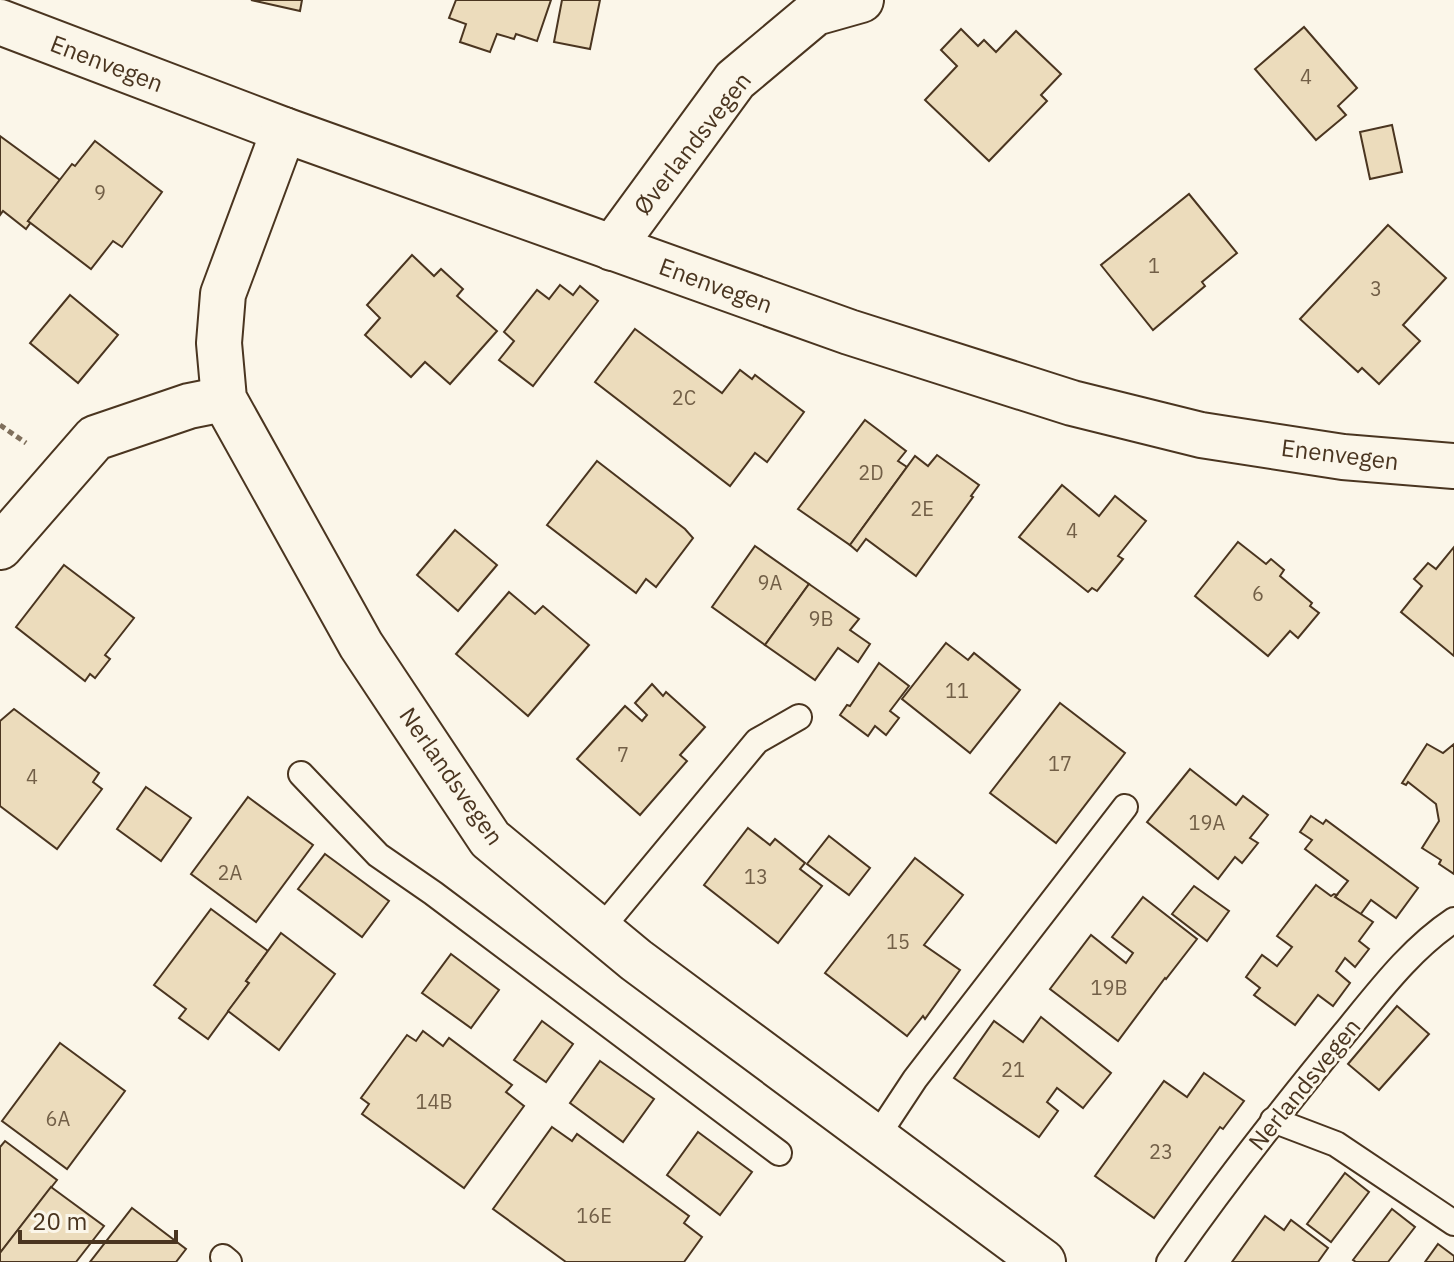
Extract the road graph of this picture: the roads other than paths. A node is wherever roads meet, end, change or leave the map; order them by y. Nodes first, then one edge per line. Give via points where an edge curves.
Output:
1 (861, 0) edge
2 (812, 6) edge
3 (0, 22) edge
4 (284, 130) junction
5 (612, 248) junction
6 (224, 399) junction
7 (1454, 466) edge
8 (0, 547) edge
9 (799, 717) dead end
10 (301, 774) dead end
11 (1125, 807) dead end
12 (1454, 920) edge
13 (600, 930) junction
14 (1273, 1120) junction
15 (876, 1138) junction
16 (779, 1153) dead end
17 (1454, 1223) edge
18 (1043, 1262) edge
19 (1169, 1262) edge

1 - 2 street, Øverlandsvegen
2 - 5 street, Øverlandsvegen via 735,80
3 - 4 street, Enenvegen
4 - 5 street, Enenvegen
4 - 6 street, Nerlandsvegen via 223,294 219,343
5 - 7 street, Enenvegen via 1072,403 1201,435 1343,457
6 - 8 street via 95,438
6 - 13 street, Nerlandsvegen via 361,645 490,839
9 - 13 lane via 757,741
10 - 16 lane via 378,855
11 - 15 lane via 915,1079
12 - 14 lane, Nerlandsvegen via 1396,971
13 - 15 street, Nerlandsvegen
14 - 17 lane via 1336,1144
14 - 19 lane, Nerlandsvegen
15 - 18 street, Nerlandsvegen

